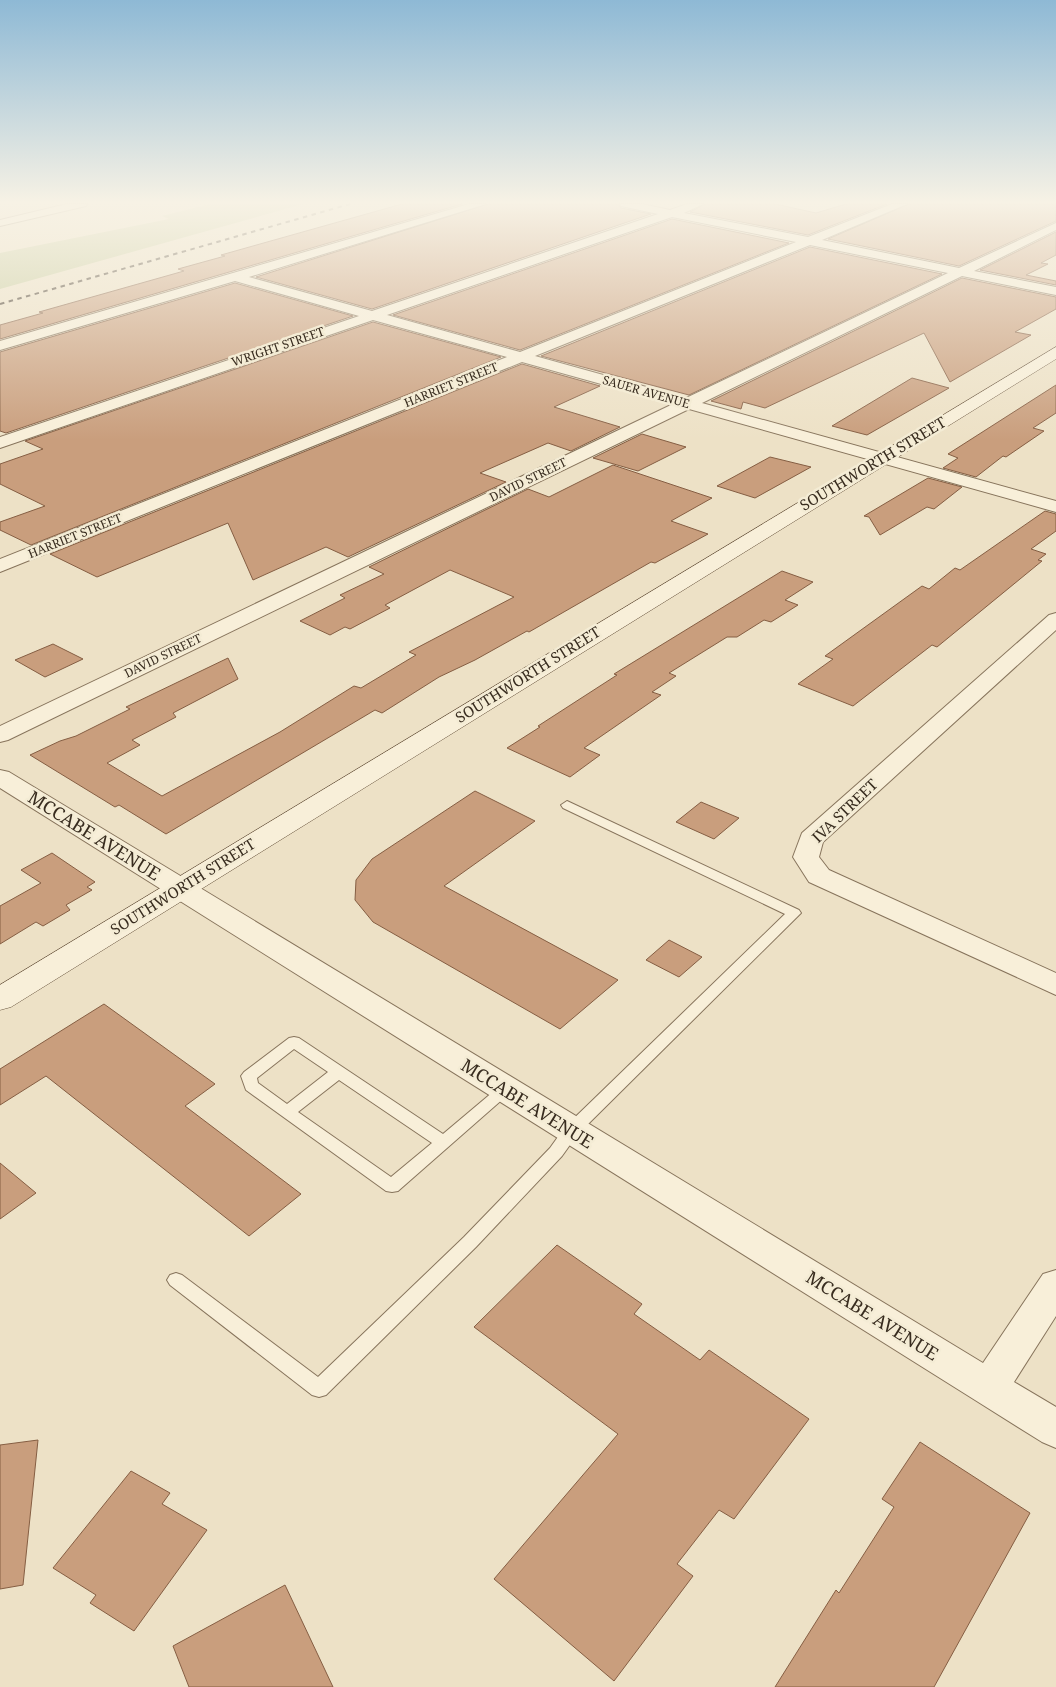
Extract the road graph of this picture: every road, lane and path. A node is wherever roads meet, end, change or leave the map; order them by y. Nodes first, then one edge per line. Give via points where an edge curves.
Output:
1 (213, 283) edge
2 (259, 283) edge
3 (467, 283) edge
4 (706, 283) edge
5 (938, 283) edge
6 (1014, 283) edge
7 (1056, 291) edge
8 (372, 315) junction
9 (0, 346) edge
10 (1056, 352) edge
11 (521, 357) junction
12 (686, 403) junction
13 (0, 442) edge
14 (882, 458) junction
15 (1056, 507) edge
16 (0, 566) edge
17 (1056, 620) edge
18 (0, 735) edge
19 (0, 777) edge
20 (567, 805) dead end
21 (179, 890) junction
22 (1056, 984) edge
23 (0, 999) edge
24 (338, 1072) junction
25 (505, 1090) junction
26 (287, 1112) junction
27 (571, 1131) junction
28 (443, 1142) junction
29 (176, 1280) dead end
30 (1056, 1285) edge
31 (989, 1388) junction
32 (1056, 1429) edge

1 - 9 street
2 - 8 street, SAUER AVENUE
3 - 8 street, WRIGHT STREET
4 - 11 street, HARRIET STREET
5 - 12 street, DAVID STREET
6 - 7 street
8 - 11 street, SAUER AVENUE
8 - 13 street, WRIGHT STREET
10 - 14 main road, SOUTHWORTH STREET
11 - 12 street, SAUER AVENUE
11 - 16 street, HARRIET STREET
12 - 14 street, SAUER AVENUE
12 - 18 street, DAVID STREET
14 - 15 street, SAUER AVENUE
14 - 21 main road, SOUTHWORTH STREET
17 - 22 street, IVA STREET via 811,839 806,857 819,876
19 - 21 street, MCCABE AVENUE
20 - 27 lane via 794,913
21 - 23 main road, SOUTHWORTH STREET
21 - 25 street, MCCABE AVENUE
24 - 26 lane
24 - 26 lane via 294,1042 249,1076 252,1086
24 - 28 lane
25 - 27 street, MCCABE AVENUE
25 - 28 lane
26 - 28 lane via 392,1186
27 - 29 lane via 556,1152 470,1242 319,1389
27 - 31 street, MCCABE AVENUE
30 - 31 street
31 - 32 street, MCCABE AVENUE

